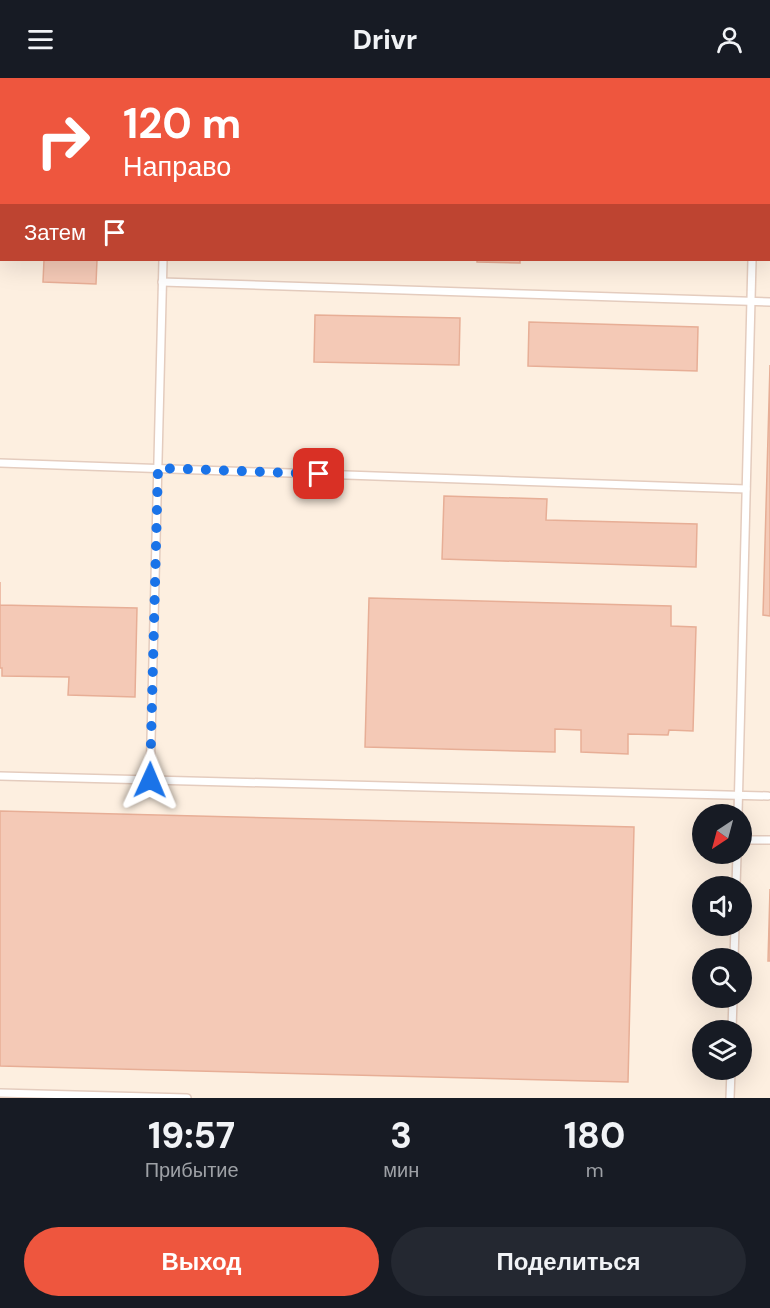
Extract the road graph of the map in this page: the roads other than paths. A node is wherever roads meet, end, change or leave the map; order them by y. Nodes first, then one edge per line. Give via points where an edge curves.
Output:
1 (163, 261) edge
2 (752, 261) edge
3 (162, 282) junction
4 (751, 301) junction
5 (770, 302) edge
6 (0, 463) edge
7 (158, 468) junction
8 (746, 489) junction
9 (0, 776) edge
10 (150, 780) junction
11 (738, 795) junction
12 (768, 796) dead end
13 (738, 804) edge
14 (752, 840) edge
15 (770, 840) edge
16 (731, 1080) edge
17 (0, 1093) edge
18 (43, 1096) edge
19 (187, 1098) edge
20 (730, 1098) edge

1 - 3 lane
2 - 4 lane
3 - 4 lane
3 - 7 lane
4 - 5 lane
4 - 8 lane
6 - 7 lane
7 - 8 lane
7 - 10 lane
8 - 11 lane
9 - 10 lane
10 - 11 lane
11 - 12 lane
11 - 13 lane
14 - 15 lane
16 - 20 lane
17 - 18 lane
18 - 19 lane

